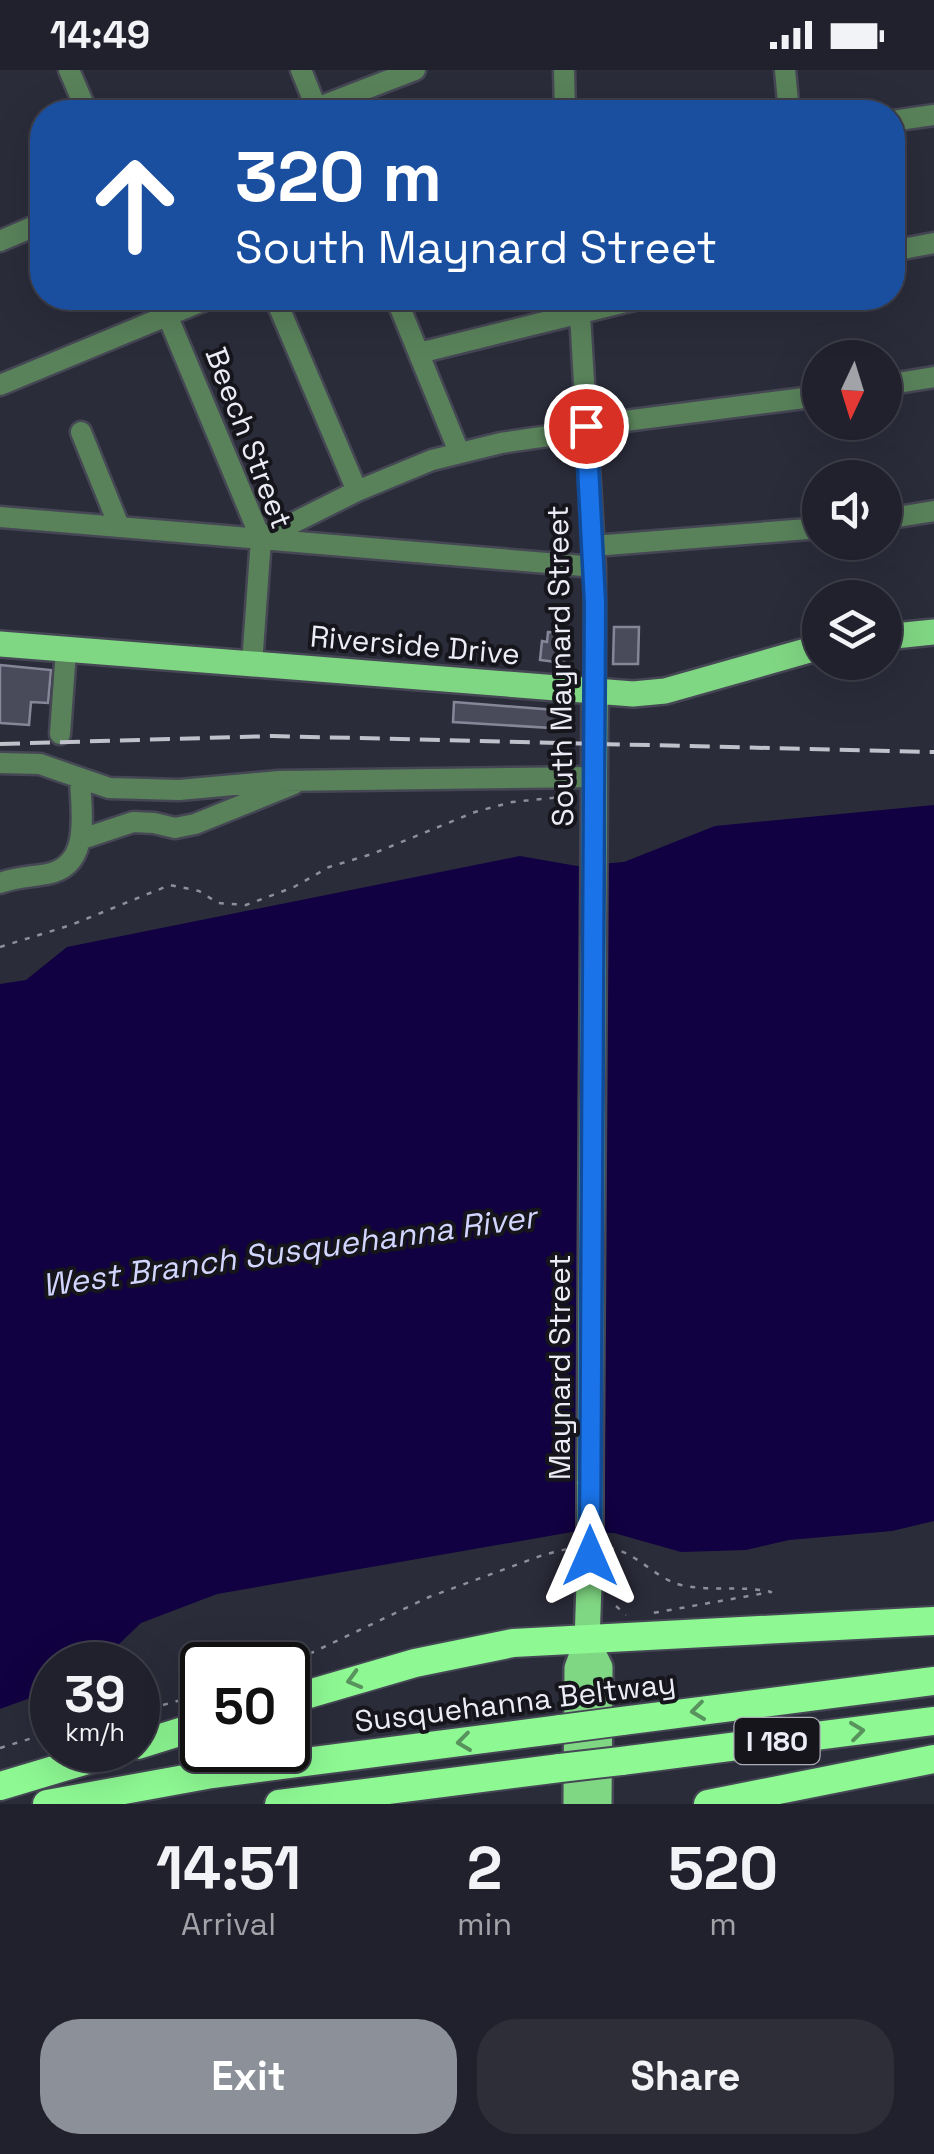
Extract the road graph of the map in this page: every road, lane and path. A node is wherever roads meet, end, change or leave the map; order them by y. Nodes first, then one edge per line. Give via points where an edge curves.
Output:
1 (70, 70) edge
2 (300, 70) edge
3 (415, 70) edge
4 (564, 70) edge
5 (785, 70) edge
6 (82, 100) edge
7 (310, 100) edge
8 (341, 100) edge
9 (565, 100) edge
10 (788, 100) edge
11 (934, 115) edge
12 (905, 119) edge
13 (30, 228) edge
14 (0, 241) edge
15 (934, 244) edge
16 (905, 249) edge
17 (158, 310) edge
18 (165, 310) edge
19 (280, 310) edge
20 (401, 310) edge
21 (563, 310) edge
22 (580, 310) edge
23 (419, 353) junction
24 (934, 378) edge
25 (902, 383) edge
26 (0, 385) edge
27 (802, 398) edge
28 (586, 426) junction
29 (81, 432) dead end
30 (459, 452) junction
31 (357, 492) junction
32 (934, 511) edge
33 (902, 516) edge
34 (0, 517) edge
35 (119, 526) junction
36 (802, 530) edge
37 (262, 539) junction
38 (594, 556) junction
39 (934, 632) edge
40 (902, 635) edge
41 (0, 644) edge
42 (66, 650) junction
43 (802, 652) edge
44 (252, 664) junction
45 (595, 692) junction
46 (59, 751) junction
47 (0, 763) edge
48 (594, 777) junction
49 (80, 779) junction
50 (300, 781) junction
51 (560, 797) dead end
52 (82, 839) junction
53 (594, 854) joint
54 (0, 883) edge
55 (0, 948) edge
56 (589, 1551) junction
57 (616, 1606) dead end
58 (654, 1613) dead end
59 (634, 1616) dead end
60 (934, 1621) edge
61 (587, 1641) junction
62 (310, 1654) edge
63 (934, 1681) edge
64 (310, 1694) edge
65 (934, 1721) edge
66 (30, 1739) edge
67 (0, 1748) edge
68 (934, 1759) edge
69 (47, 1772) edge
70 (0, 1786) edge
71 (47, 1804) edge
72 (280, 1804) edge
73 (576, 1804) edge
74 (599, 1804) edge
75 (708, 1804) edge

1 - 6 street
2 - 7 street
3 - 8 street
4 - 9 street
5 - 10 street
11 - 12 street
13 - 14 street
15 - 16 street
17 - 26 street
18 - 37 street, Beech Street
19 - 31 street
20 - 23 street
21 - 23 street
22 - 28 street, South Maynard Street
23 - 30 street
24 - 25 street
27 - 28 street
28 - 30 street
28 - 38 street, South Maynard Street
29 - 35 street
30 - 31 street
31 - 37 street
32 - 33 street
34 - 35 street
35 - 37 street
36 - 38 street
37 - 38 street
37 - 44 street, Beech Street
38 - 45 street, South Maynard Street
39 - 40 main road
41 - 42 main road, Riverside Drive
42 - 44 main road, Riverside Drive
42 - 46 street
43 - 45 main road, Riverside Drive via 665,691
44 - 45 main road, Riverside Drive
45 - 48 main road, South Maynard Street
46 - 47 street via 40,764
46 - 49 street
48 - 50 street
48 - 53 main road, South Maynard Street
49 - 50 street via 110,788 179,790
49 - 52 street
50 - 52 street via 196,824 133,822
51 - 55 path via 475,812 246,904 218,903 170,885
52 - 54 street via 64,868
53 - 56 main road, Maynard Street, bridge
56 - 58 path via 622,1550 681,1584 771,1592
56 - 61 main road, Maynard Street
56 - 62 path via 543,1554 429,1597
57 - 59 path
60 - 61 highway
61 -> 64 highway via 476,1650
61 - 73 main road, Maynard Street via 577,1668
61 - 74 main road, Maynard Street via 600,1668
63 -> 71 highway, Susquehanna Beltway / I 180, bridge via 212,1774
72 -> 65 highway, I 180, bridge
66 - 67 path
68 - 75 highway
69 - 70 highway

